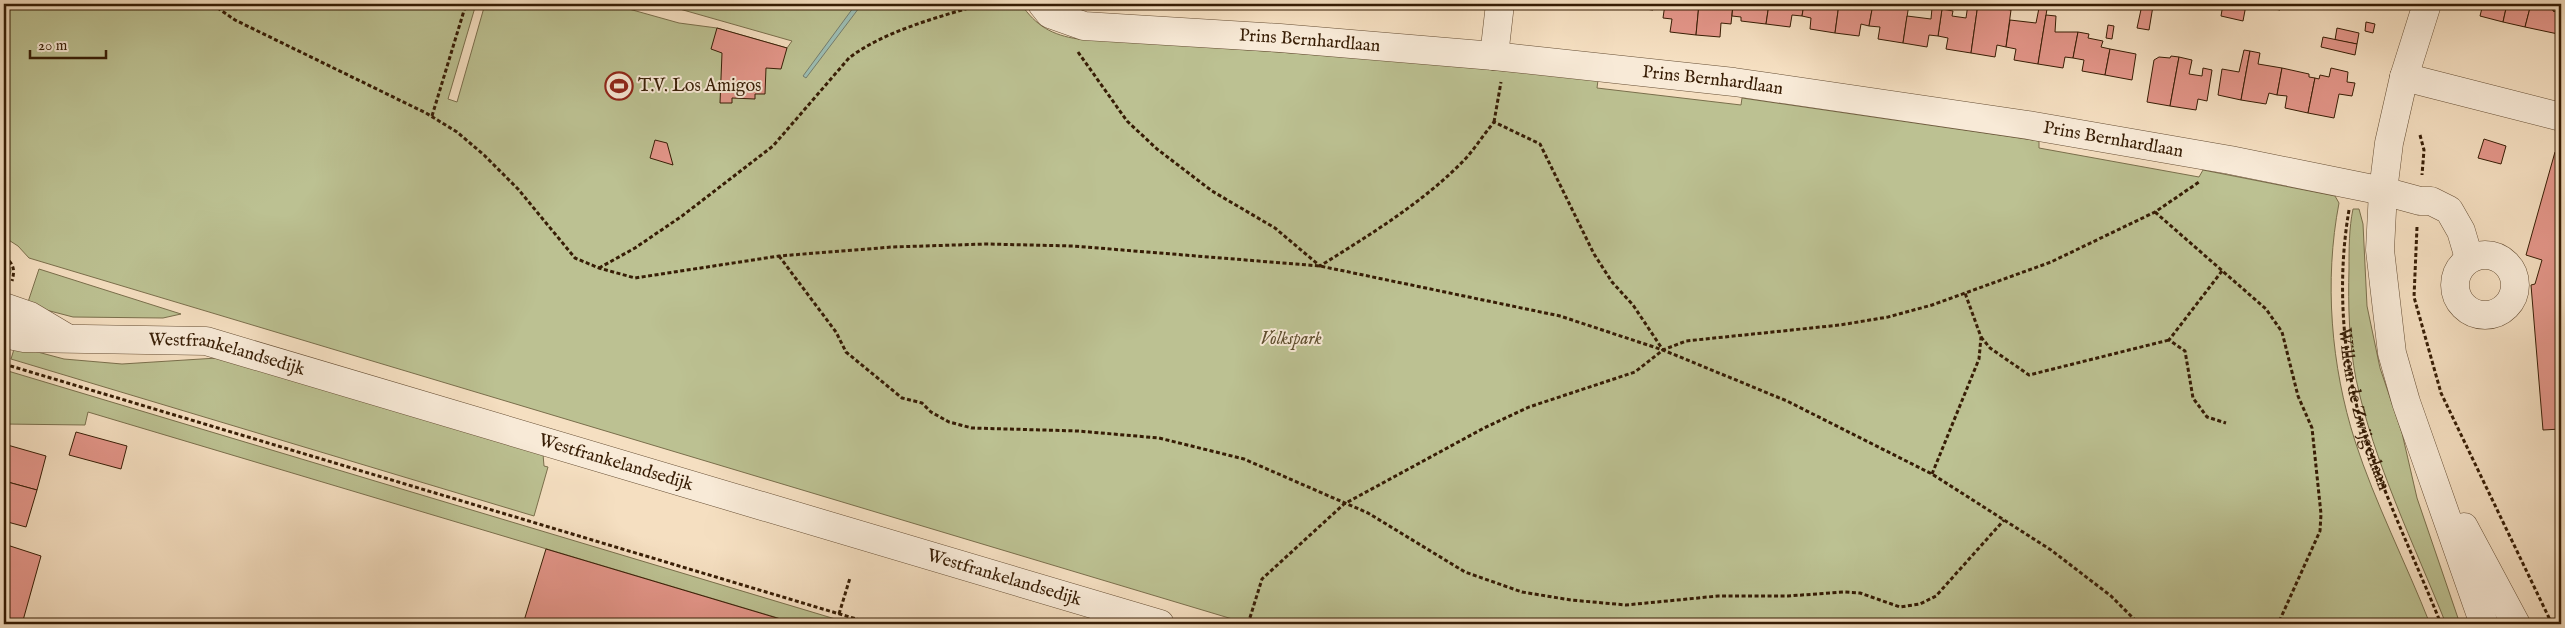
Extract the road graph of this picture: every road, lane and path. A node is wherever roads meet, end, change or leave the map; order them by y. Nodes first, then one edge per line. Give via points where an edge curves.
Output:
1 (212, 4) edge
2 (466, 4) edge
3 (982, 4) edge
4 (1500, 4) edge
5 (2427, 4) edge
6 (1046, 9) edge
7 (1494, 56) junction
8 (2404, 77) junction
9 (432, 116) junction
10 (2561, 117) edge
11 (1494, 122) junction
12 (2230, 160) junction
13 (2354, 184) junction
14 (2383, 190) junction
15 (2420, 201) junction
16 (2156, 212) junction
17 (779, 256) junction
18 (2470, 258) dead end
19 (1320, 266) junction
20 (598, 268) junction
21 (2222, 271) junction
22 (1965, 293) junction
23 (4, 307) edge
24 (4, 334) edge
25 (1981, 337) junction
26 (67, 338) junction
27 (2168, 340) junction
28 (1663, 350) junction
29 (4, 364) edge
30 (2226, 423) dead end
31 (2423, 448) junction
32 (1932, 474) junction
33 (1344, 504) junction
34 (2004, 520) junction
35 (850, 578) dead end
36 (839, 614) junction
37 (873, 624) edge
38 (1160, 624) edge
39 (1248, 624) edge
40 (2139, 624) edge
41 (2278, 624) edge
42 (2441, 624) edge
43 (2484, 624) edge
44 (2516, 624) edge
45 (2552, 624) edge

1 - 9 path via 235,20
2 - 9 path
3 - 20 path via 924,22 862,48 849,58 773,146 682,216
4 - 7 street
5 - 8 street
6 - 7 street, Prins Bernhardlaan via 1084,26
6 - 19 path via 1128,121 1205,185 1274,228
7 - 11 path via 1502,71
7 - 12 street, Prins Bernhardlaan via 1812,92
8 - 10 street
8 - 14 street via 2389,143
9 - 20 path via 457,132 518,188 575,258
11 - 19 path via 1468,156 1433,188
11 - 28 path via 1540,144 1594,254
12 - 13 street, Prins Bernhardlaan
12 - 16 path
13 - 14 street, Prins Bernhardlaan
13 - 42 path, Willem de Zwijgerlaan via 2344,256 2344,319 2350,374 2368,442
14 - 15 street, Prins Bernhardlaan
14 - 31 street via 2380,250 2392,353
15 - 18 street, Prins Bernhardlaan via 2431,201 2449,210 2461,231
15 - 45 path via 2414,297 2441,394
16 - 21 path
16 - 22 path via 2051,262
17 - 19 path via 892,246 986,244 1073,246
17 - 20 path via 635,278
17 - 33 path via 836,332 846,352 902,398 922,404 949,422 972,428 1078,431 1159,438 1199,446 1244,459
19 - 28 path via 1560,316
21 - 27 path
21 - 41 path via 2266,309 2282,332 2298,396 2312,428 2317,460 2320,531
22 - 25 path
22 - 28 path via 1888,317 1686,341
23 - 26 street, Westfrankelandsedijk via 30,316
24 - 26 street, Westfrankelandsedijk via 24,338
25 - 27 path via 1990,348 2029,375
25 - 32 path via 1979,358
26 - 38 street, Westfrankelandsedijk via 206,341
27 - 30 path via 2185,351 2193,398 2207,417
28 - 32 path via 1787,401
28 - 33 path via 1635,372 1529,407
29 - 36 path
31 - 43 street
31 - 44 street
32 - 34 path
33 - 34 path via 1368,513 1466,572 1496,583 1522,592 1626,605 1718,596 1844,592 1860,593 1900,607 1920,604 1936,596
33 - 39 path via 1262,579
34 - 40 path via 2051,550 2111,596
35 - 36 path
36 - 37 path

